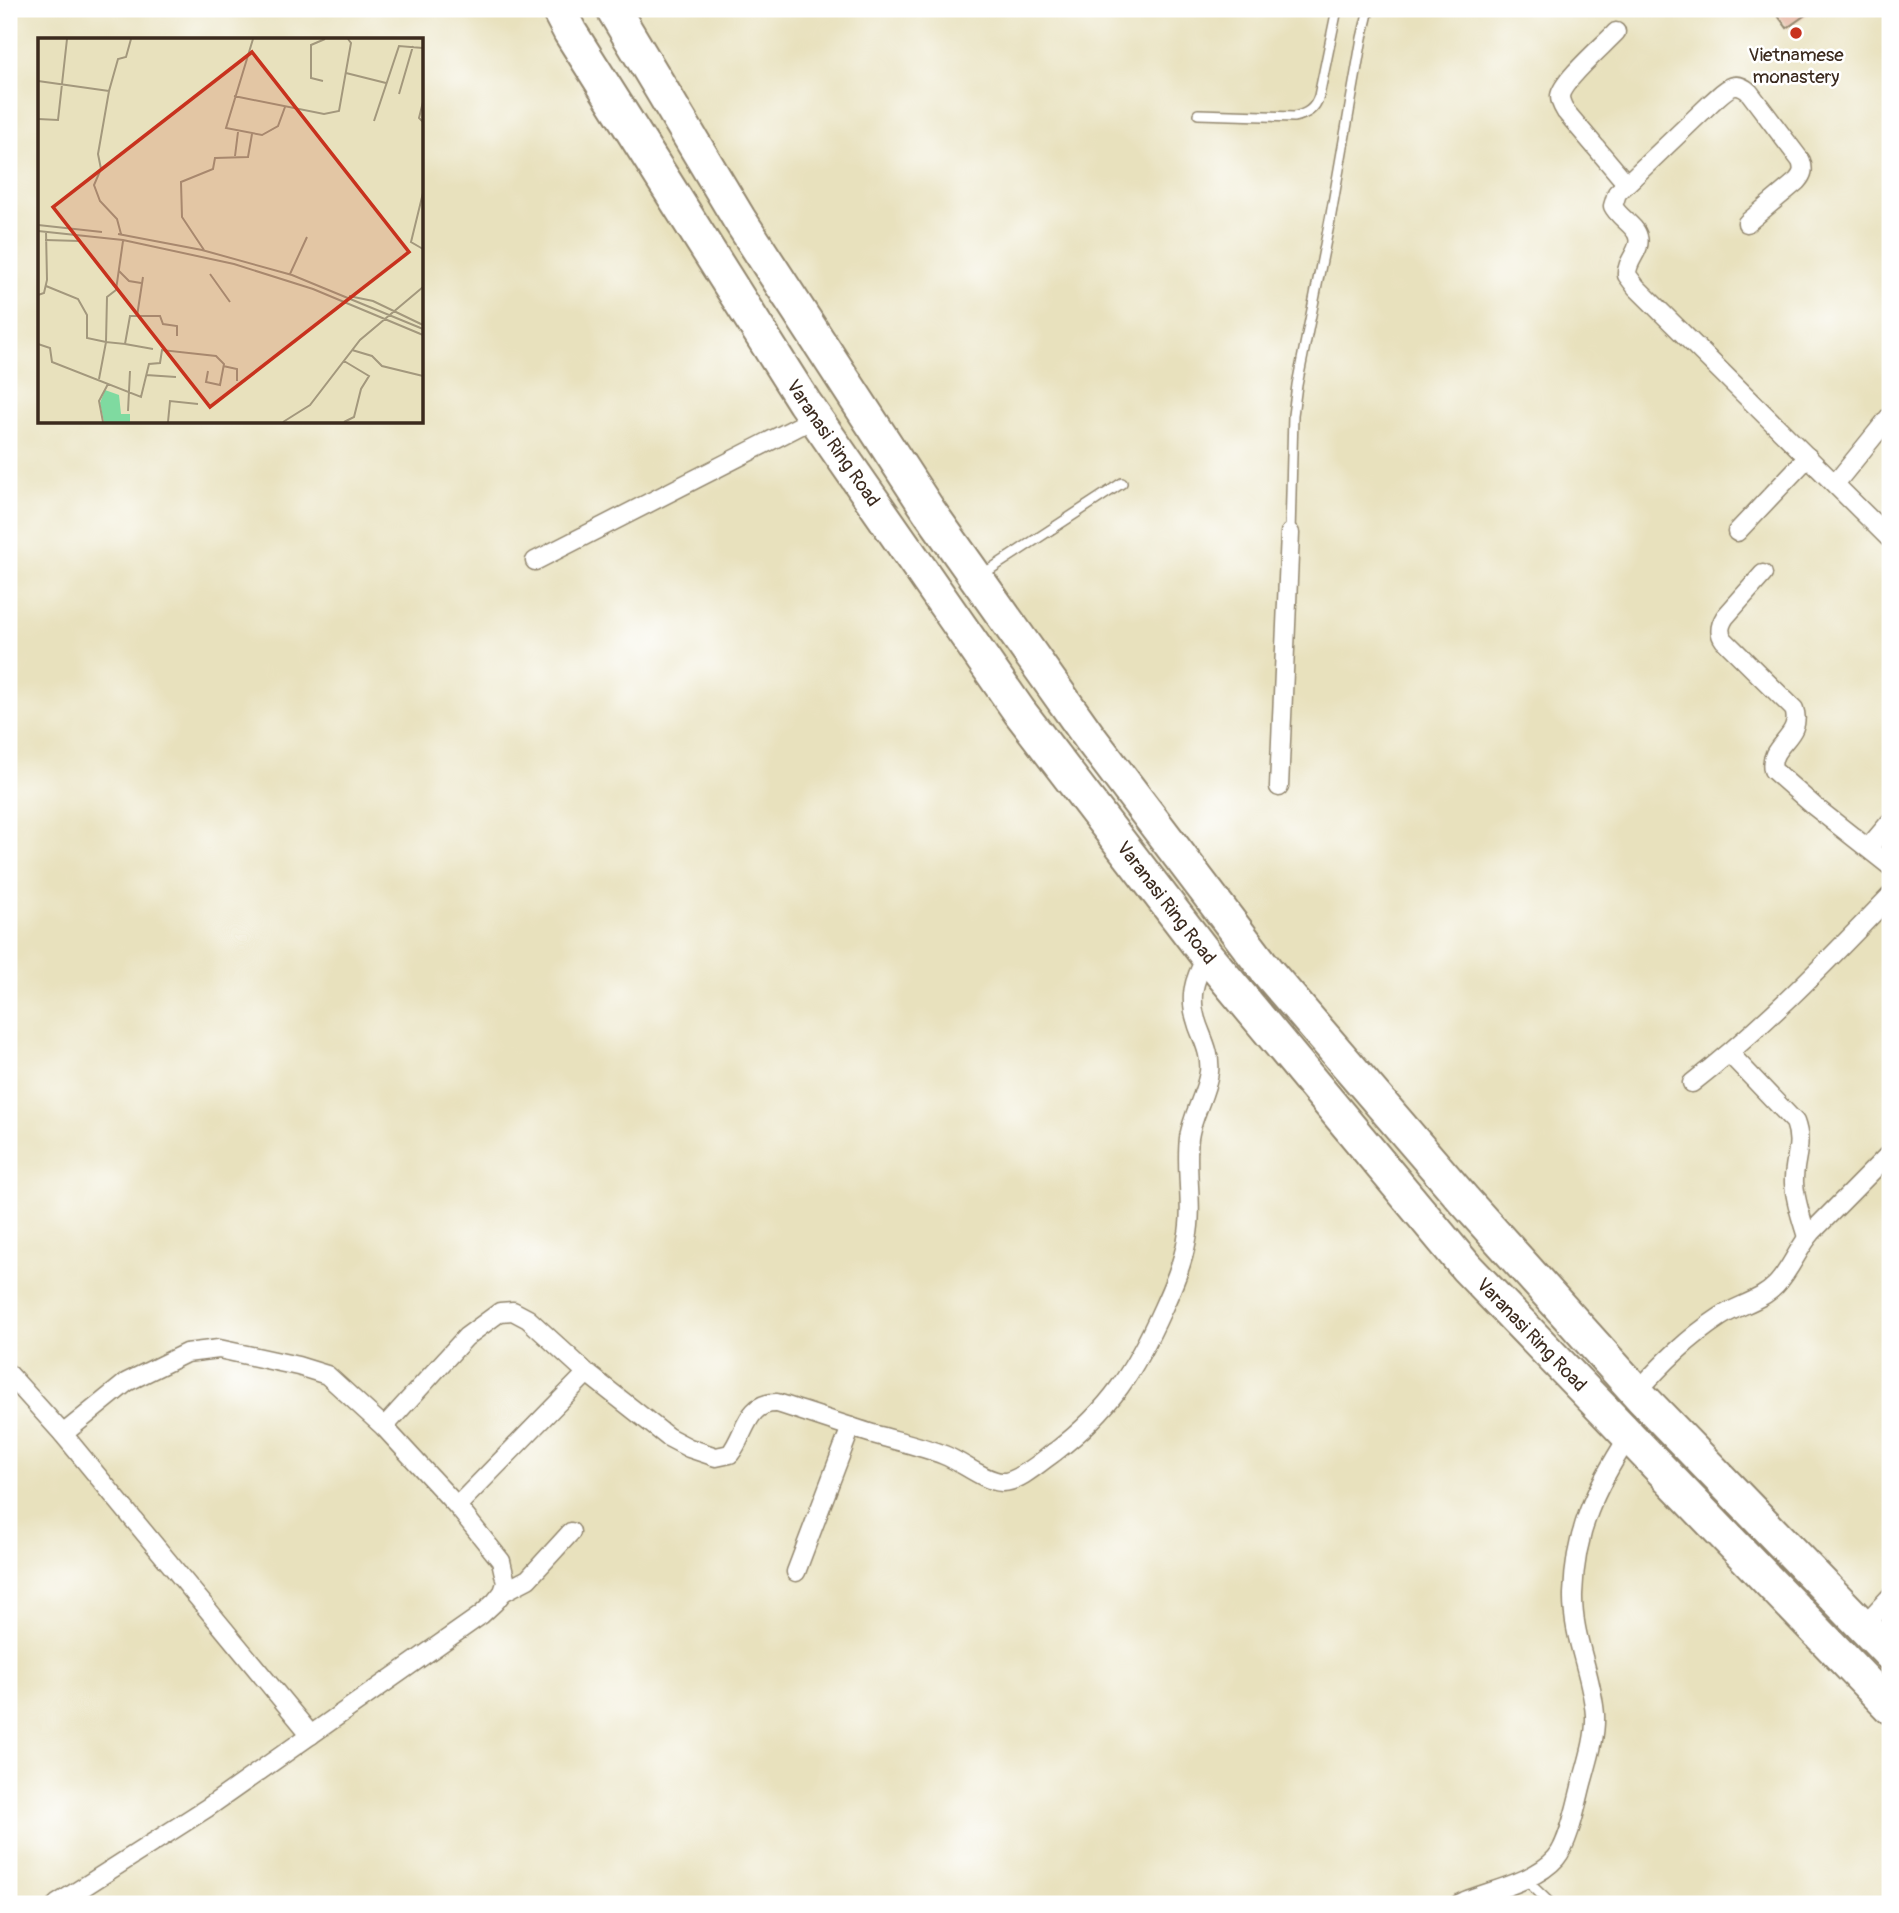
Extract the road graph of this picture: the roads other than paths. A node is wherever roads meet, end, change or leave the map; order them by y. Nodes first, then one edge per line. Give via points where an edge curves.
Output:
1 (613, 9) edge
2 (1337, 9) edge
3 (1369, 9) edge
4 (560, 16) edge
5 (1616, 32) dead end
6 (1198, 114) dead end
7 (1626, 183) junction
8 (1747, 223) dead end
9 (1890, 416) edge
10 (815, 418) junction
11 (1808, 457) junction
12 (1122, 483) dead end
13 (1835, 484) junction
14 (1737, 532) dead end
15 (1290, 533) joint
16 (1890, 539) edge
17 (536, 561) dead end
18 (1763, 574) dead end
19 (977, 578) junction
20 (1279, 787) dead end
21 (1890, 822) edge
22 (1868, 848) junction
23 (1890, 866) edge
24 (1890, 896) edge
25 (1207, 956) junction
26 (1730, 1054) junction
27 (1692, 1083) dead end
28 (1890, 1153) edge
29 (1807, 1237) junction
30 (587, 1373) junction
31 (9, 1374) edge
32 (1637, 1392) junction
33 (384, 1427) junction
34 (851, 1427) junction
35 (63, 1434) junction
36 (1629, 1436) junction
37 (457, 1507) junction
38 (572, 1532) dead end
39 (796, 1572) dead end
40 (503, 1592) junction
41 (1890, 1597) edge
42 (1863, 1626) junction
43 (1890, 1654) edge
44 (1890, 1707) edge
45 (311, 1735) junction
46 (1525, 1879) junction
47 (57, 1904) edge
48 (1459, 1904) edge
49 (1551, 1904) edge

1 - 19 highway, Varanasi Ring Road via 739,219
2 - 6 lane via 1317,104 1311,110 1294,117
3 - 15 lane via 1297,385
4 - 10 highway, Varanasi Ring Road
5 - 7 street via 1560,95 1566,112
7 - 8 street via 1712,102 1738,85 1804,168 1797,181
7 - 11 street via 1613,206 1638,237 1627,268 1630,280
9 - 13 street
10 - 17 street
10 - 25 highway, Varanasi Ring Road via 1019,711
11 - 13 street
11 - 14 street
12 - 19 lane
13 - 16 street
15 - 20 street
18 - 22 street via 1725,617 1720,632 1794,709 1795,728 1775,753 1773,769
19 - 32 highway, Varanasi Ring Road via 1090,738 1266,970
21 - 22 street
22 - 23 street
24 - 26 street
25 - 34 street via 1192,995 1207,1046 1209,1074 1189,1137 1188,1238 1174,1283 1146,1344 1113,1398 1064,1445 1030,1470 1003,1482 942,1454
25 - 36 highway, Varanasi Ring Road via 1466,1267
26 - 27 street
26 - 29 street via 1795,1122 1800,1146 1795,1195
28 - 29 street
29 - 32 street via 1775,1287 1703,1328
30 - 33 street via 528,1319 513,1311 500,1312 466,1337
30 - 34 street via 668,1437 716,1457 730,1454 751,1415 766,1402
30 - 37 street
31 - 35 street
32 - 42 highway, Varanasi Ring Road
33 - 35 street via 327,1375 219,1349 186,1353 127,1382
33 - 37 street
34 - 39 street
35 - 45 street
36 - 44 highway, Varanasi Ring Road
36 - 46 street via 1600,1483 1577,1549 1573,1617 1595,1715 1592,1747 1563,1847 1548,1865
37 - 40 street via 501,1561 506,1583
38 - 40 street via 528,1578
40 - 45 street via 481,1615
41 - 42 street
42 - 43 highway, Varanasi Ring Road
45 - 47 street
46 - 48 street
46 - 49 lane

